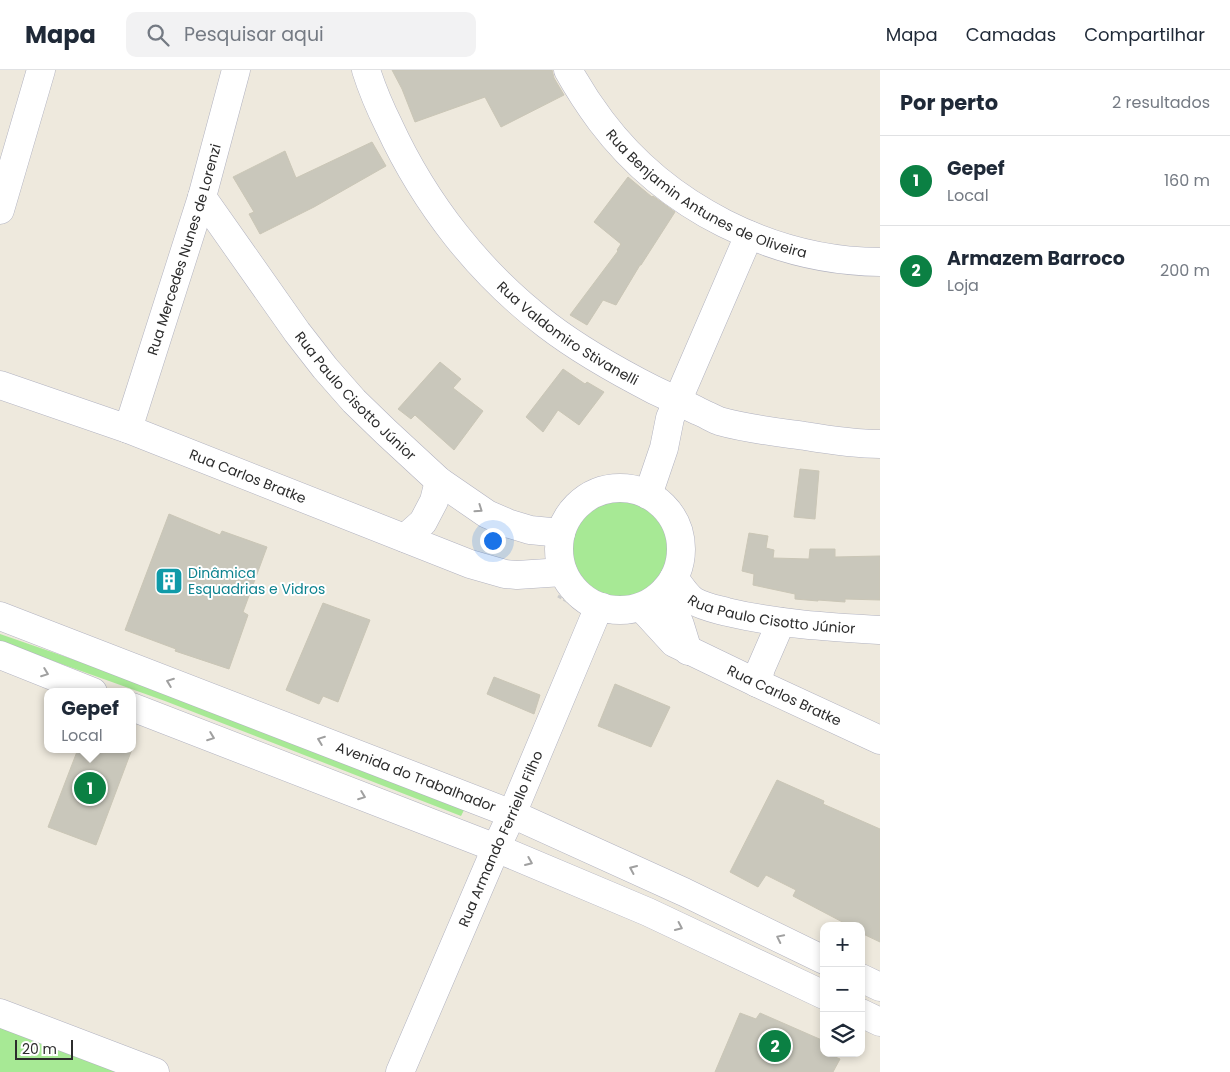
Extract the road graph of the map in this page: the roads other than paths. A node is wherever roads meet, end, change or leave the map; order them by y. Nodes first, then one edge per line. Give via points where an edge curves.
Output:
1 (41, 70) edge
2 (236, 70) edge
3 (366, 70) edge
4 (568, 70) edge
5 (202, 197) junction
6 (0, 210) edge
7 (749, 235) junction
8 (880, 262) edge
9 (0, 385) edge
10 (674, 410) junction
11 (128, 429) junction
12 (880, 444) edge
13 (439, 481) junction
14 (639, 492) junction
15 (405, 538) junction
16 (561, 554) junction
17 (670, 584) junction
18 (641, 606) junction
19 (602, 607) junction
20 (0, 616) edge
21 (780, 622) junction
22 (880, 630) edge
23 (688, 651) junction
24 (0, 656) edge
25 (757, 683) junction
26 (84, 688) edge
27 (136, 709) edge
28 (880, 740) edge
29 (512, 814) junction
30 (496, 848) junction
31 (820, 958) edge
32 (865, 980) edge
33 (880, 987) edge
34 (820, 993) edge
35 (0, 1013) edge
36 (865, 1015) edge
37 (880, 1022) edge
38 (155, 1072) edge
39 (400, 1072) edge

1 - 6 street
2 - 5 street, Rua Mercedes Nunes de Lorenzi
3 - 10 street, Rua Valdomiro Stivanelli via 385,119 417,179 444,220 488,273 579,348
4 - 7 street, Rua Benjamin Antunes de Oliveira via 601,122 644,168 693,206
5 - 11 street, Rua Mercedes Nunes de Lorenzi
5 - 13 street, Rua Paulo Cisotto Júnior via 325,368 354,401
7 - 8 street, Rua Benjamin Antunes de Oliveira via 812,254
7 - 10 street
9 - 11 street, Rua Carlos Bratke
10 - 12 street, Rua Valdomiro Stivanelli via 753,428
10 - 14 street via 656,439
11 - 15 street, Rua Carlos Bratke
13 - 15 street via 434,501 422,522
13 -> 16 street, Rua Paulo Cisotto Júnior via 487,514 530,530
14 - 16 street via 608,489 583,500 566,520
14 - 17 street via 660,503 676,525 681,552
15 - 16 street, Rua Carlos Bratke via 463,562 492,570
16 - 19 street via 569,584 578,594
17 - 18 street
17 - 21 street, Rua Paulo Cisotto Júnior via 708,607
17 - 23 street
18 - 19 street via 616,610
18 - 23 street, Rua Carlos Bratke via 674,643
19 - 29 street, Rua Armando Ferriello Filho via 595,616
29 -> 20 street, Avenida do Trabalhador
21 - 22 street, Rua Paulo Cisotto Júnior
21 - 25 street
23 - 25 street, Rua Carlos Bratke
24 -> 26 street
25 - 28 street, Rua Carlos Bratke
27 -> 30 street
29 - 30 street, Rua Armando Ferriello Filho
31 -> 29 street, Avenida do Trabalhador
30 -> 34 street via 648,912
30 - 39 street, Rua Armando Ferriello Filho
32 - 33 street
35 - 38 street
36 - 37 street

